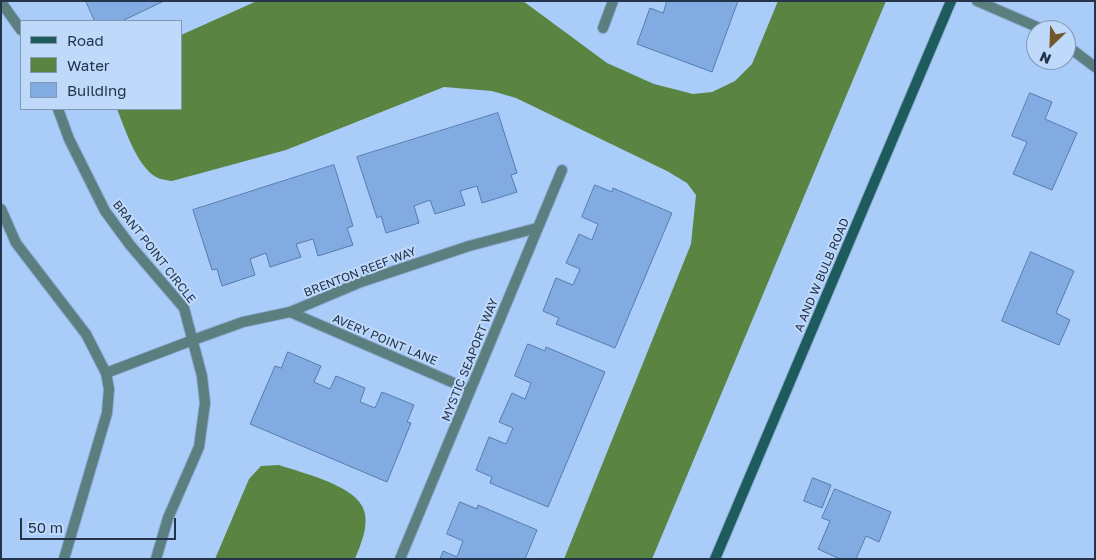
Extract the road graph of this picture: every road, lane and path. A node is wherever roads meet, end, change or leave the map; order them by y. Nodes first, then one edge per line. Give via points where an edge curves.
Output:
1 (612, 1) edge
2 (951, 1) edge
3 (977, 1) edge
4 (1, 2) edge
5 (1026, 22) edge
6 (604, 28) dead end
7 (20, 29) edge
8 (1076, 53) edge
9 (1095, 67) edge
10 (58, 110) edge
11 (562, 170) dead end
12 (1, 209) edge
13 (537, 228) junction
14 (290, 312) junction
15 (193, 340) junction
16 (106, 373) junction
17 (470, 390) junction
18 (64, 559) edge
19 (156, 559) edge
20 (400, 559) edge
21 (715, 559) edge

1 - 6 street
2 - 21 street, A AND W BULB ROAD
3 - 5 street
4 - 7 street
8 - 9 street
10 - 15 street, BRANT POINT CIRCLE via 69,139 105,211 184,308
11 - 13 street, MYSTIC SEAPORT WAY
12 - 16 street via 16,243 86,334
13 - 14 street, BRENTON REEF WAY via 469,246 370,279
13 - 17 street, MYSTIC SEAPORT WAY
14 - 15 street, BRENTON REEF WAY via 243,322
14 - 17 street, AVERY POINT LANE
15 - 16 street, BRENTON REEF WAY
15 - 19 street, BRANT POINT CIRCLE via 205,402 199,447 168,518
16 - 18 street via 108,413
17 - 20 street, MYSTIC SEAPORT WAY

